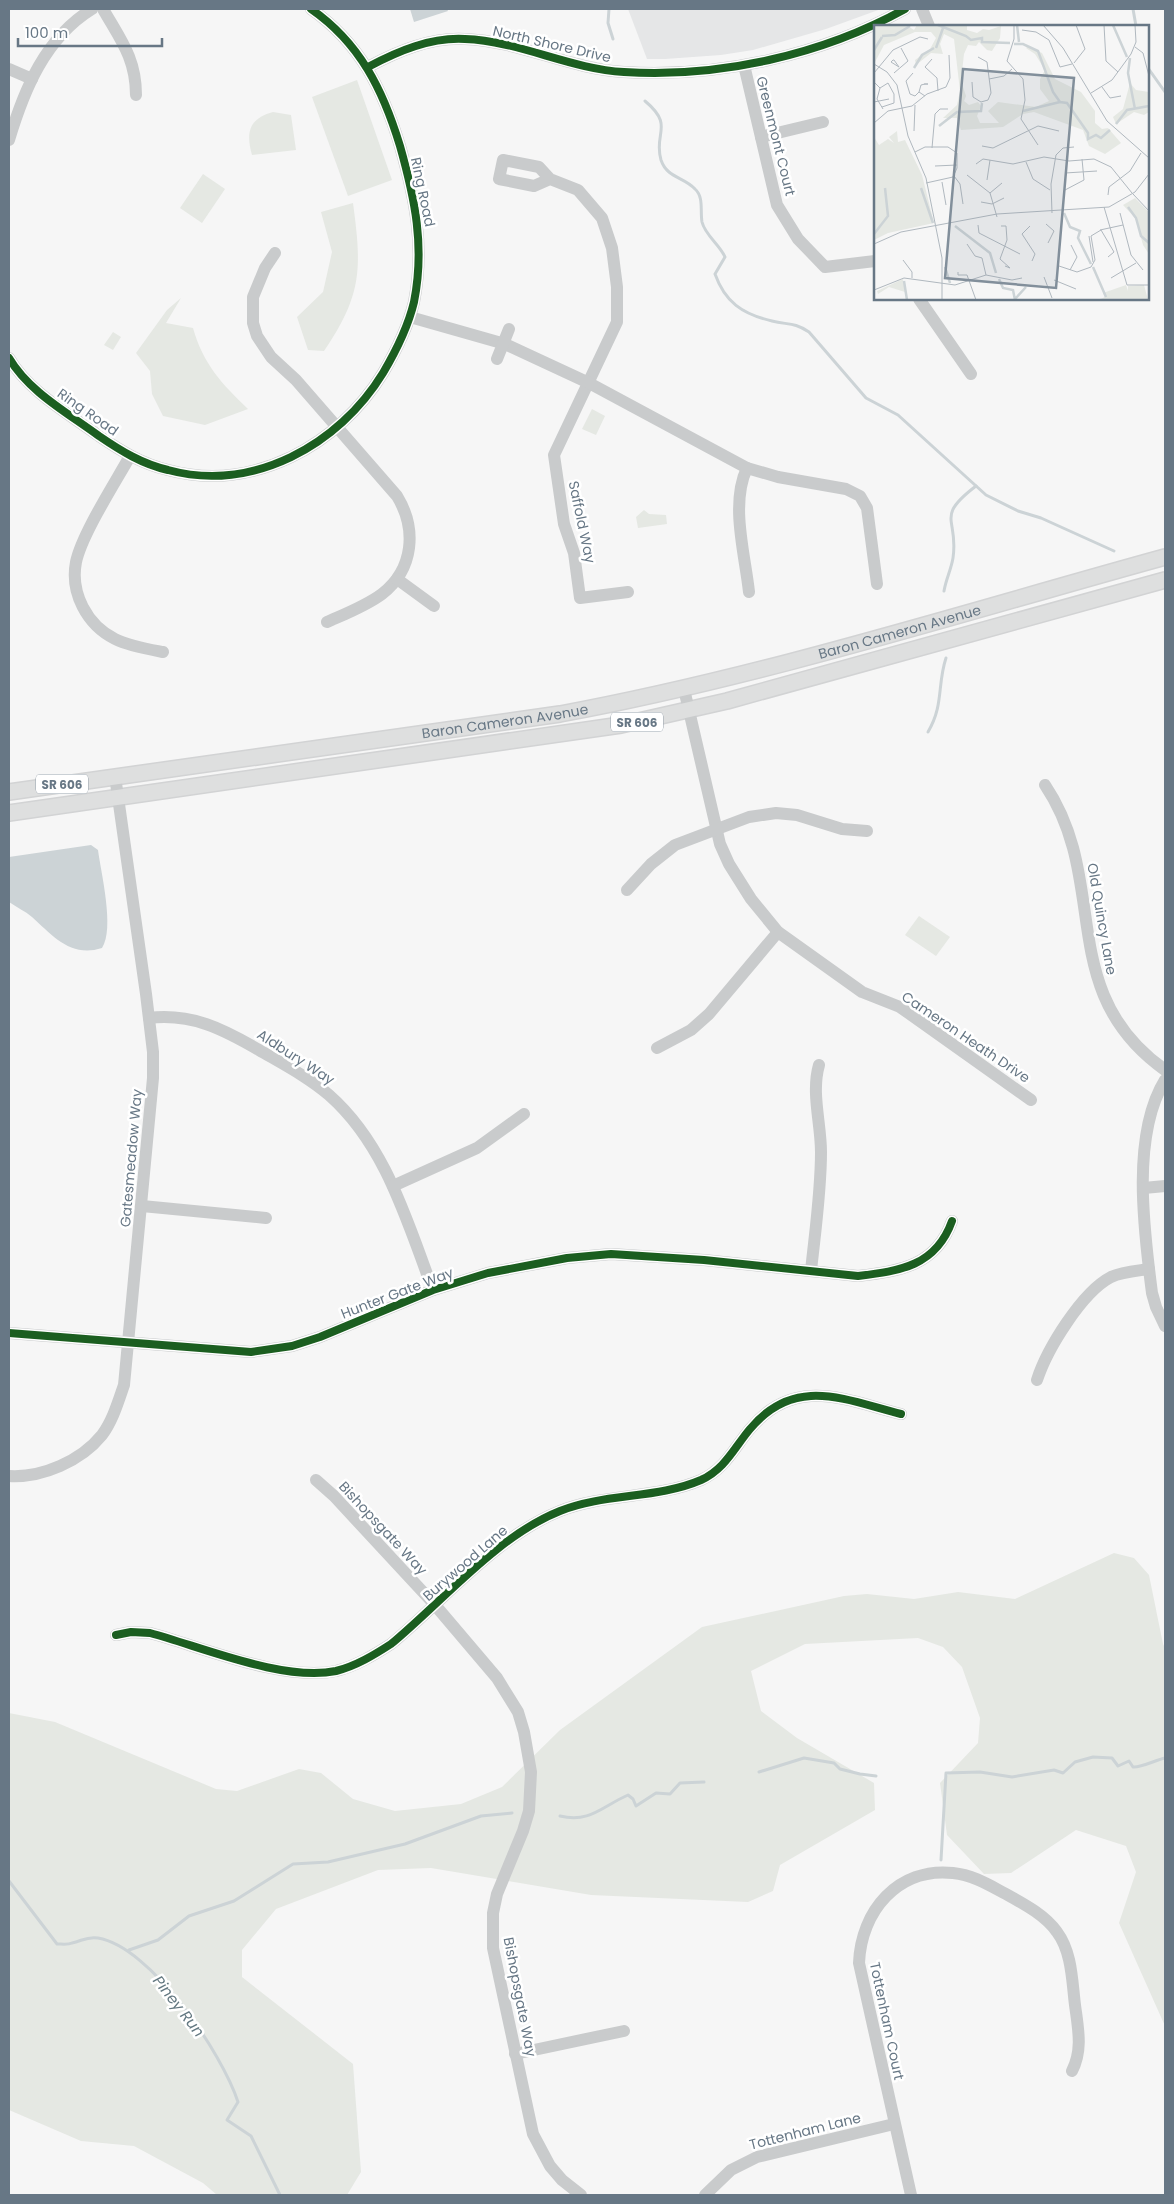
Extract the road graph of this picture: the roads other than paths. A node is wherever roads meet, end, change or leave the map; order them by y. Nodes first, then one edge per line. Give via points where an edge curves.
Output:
1 (92, 9) edge
2 (104, 9) edge
3 (311, 9) edge
4 (905, 9) edge
5 (922, 9) edge
6 (929, 25) edge
7 (744, 65) junction
8 (368, 67) junction
9 (9, 69) edge
10 (32, 79) junction
11 (136, 95) dead end
12 (823, 122) dead end
13 (761, 137) junction
14 (9, 140) edge
15 (550, 179) dead end
16 (275, 253) dead end
17 (874, 261) edge
18 (920, 300) edge
19 (410, 317) junction
20 (510, 328) dead end
21 (505, 344) junction
22 (9, 358) edge
23 (497, 359) dead end
24 (971, 374) dead end
25 (589, 383) junction
26 (338, 427) junction
27 (130, 456) junction
28 (747, 468) junction
29 (1165, 557) edge
30 (397, 579) junction
31 (1165, 580) edge
32 (877, 584) dead end
33 (628, 592) dead end
34 (749, 592) dead end
35 (434, 606) dead end
36 (327, 622) dead end
37 (163, 652) dead end
38 (684, 689) junction
39 (690, 710) junction
40 (115, 776) junction
41 (1045, 785) dead end
42 (9, 792) edge
43 (118, 797) junction
44 (9, 812) edge
45 (716, 829) junction
46 (867, 831) dead end
47 (627, 890) dead end
48 (778, 932) junction
49 (149, 1018) junction
50 (657, 1048) dead end
51 (819, 1065) dead end
52 (1165, 1070) edge
53 (1165, 1080) edge
54 (1031, 1100) dead end
55 (524, 1114) dead end
56 (393, 1186) junction
57 (1165, 1186) edge
58 (1144, 1188) junction
59 (142, 1206) junction
60 (266, 1218) dead end
61 (952, 1221) dead end
62 (1149, 1269) junction
63 (811, 1271) junction
64 (434, 1290) junction
65 (1165, 1326) edge
66 (9, 1333) edge
67 (128, 1342) junction
68 (1037, 1380) dead end
69 (901, 1414) dead end
70 (9, 1476) edge
71 (316, 1480) dead end
72 (435, 1605) junction
73 (116, 1636) dead end
74 (624, 2031) dead end
75 (515, 2054) junction
76 (1072, 2071) dead end
77 (894, 2124) junction
78 (581, 2195) edge
79 (705, 2195) edge
80 (910, 2195) edge

1 - 10 street via 56,39
2 - 11 street via 133,64
3 - 8 street, Ring Road via 338,30
4 - 7 street, North Shore Drive via 836,40
5 - 6 street
7 - 8 street, North Shore Drive via 690,72 623,72 482,40 464,39 412,47
7 - 13 street, Greenmont Court
8 - 19 street, Ring Road via 392,118 415,200 420,247
9 - 10 street
10 - 14 street
12 - 13 street
13 - 17 street, Greenmont Court via 777,205 798,239 825,267
15 - 25 street, Saffold Way via 578,190 588,199 602,218 612,248 617,287 616,322
16 - 26 street via 253,297 253,323 257,336 270,357 296,380
18 - 24 street
19 - 21 street
19 - 26 street, Ring Road via 377,382
20 - 21 street
21 - 23 street
21 - 25 street
22 - 27 street, Ring Road via 36,390
25 - 28 street
25 - 33 street, Saffold Way via 554,455 564,524 574,553 580,598
26 - 27 street, Ring Road via 285,461 238,474 187,474 159,468
26 - 30 street via 397,496 406,512 410,544 404,568
27 - 37 street via 79,551 76,590 87,615 105,633 128,644
28 - 32 street via 846,489 860,496 867,508
28 - 34 street via 739,503
29 - 38 main road, Baron Cameron Avenue / SR 606
30 - 35 street
30 - 36 street via 380,596
31 - 39 main road, Baron Cameron Avenue / SR 606
38 - 39 street, Cameron Heath Drive
38 - 40 main road, Baron Cameron Avenue / SR 606 via 560,714
39 - 43 main road, Baron Cameron Avenue / SR 606 via 551,736
39 - 45 street, Cameron Heath Drive
40 - 42 main road, Baron Cameron Avenue / SR 606
40 - 43 street, Gatesmeadow Way
41 - 52 street, Old Quincy Lane via 1067,827 1092,958 1103,997 1134,1045
43 - 44 main road, Baron Cameron Avenue / SR 606
43 - 49 street, Gatesmeadow Way
45 - 46 street via 749,817 776,813 797,815 842,829
45 - 47 street via 675,845 651,864
45 - 48 street, Cameron Heath Drive via 729,864 751,899
48 - 50 street via 709,1014 691,1030
48 - 54 street, Cameron Heath Drive via 862,992 900,1007
49 - 56 street, Aldbury Way via 181,1017 212,1024 306,1078 328,1095 358,1127
49 - 59 street, Gatesmeadow Way via 153,1078
51 - 63 street via 815,1080 820,1128 820,1184
53 - 58 street via 1144,1137
55 - 56 street via 477,1148
56 - 64 street, Aldbury Way
57 - 58 street
58 - 62 street
59 - 60 street
59 - 67 street, Gatesmeadow Way
61 - 63 street, Hunter Gate Way via 946,1238 932,1254 910,1266 858,1276
62 - 65 street via 1156,1307
62 - 68 street via 1117,1275 1095,1288 1049,1353
63 - 64 street, Hunter Gate Way via 611,1254 524,1264
64 - 67 street, Hunter Gate Way via 292,1346 251,1352
66 - 67 street, Hunter Gate Way
67 - 70 street, Gatesmeadow Way via 124,1385 116,1410 101,1435 78,1456 57,1468
69 - 72 street, Burywood Lane via 825,1395 803,1397 783,1404 760,1419 727,1461 707,1476 660,1491 582,1504 540,1520 510,1539
71 - 72 street, Bishopsgate Way
72 - 73 street, Burywood Lane via 391,1644 368,1658 320,1673 286,1672 150,1633 131,1632
72 - 75 street, Bishopsgate Way via 508,1694 518,1712 529,1752 531,1790 528,1811 523,1832 497,1894 492,1931
74 - 75 street
75 - 78 street, Bishopsgate Way via 530,2124 541,2151 562,2180
76 - 77 street, Tottenham Court via 1077,2062 1079,2038 1068,1955 1057,1932 1037,1912 980,1880 953,1873 922,1876 908,1881 882,1899 868,1920 859,1948 861,1978
77 - 79 street, Tottenham Lane via 757,2157 731,2170
77 - 80 street, Tottenham Court

